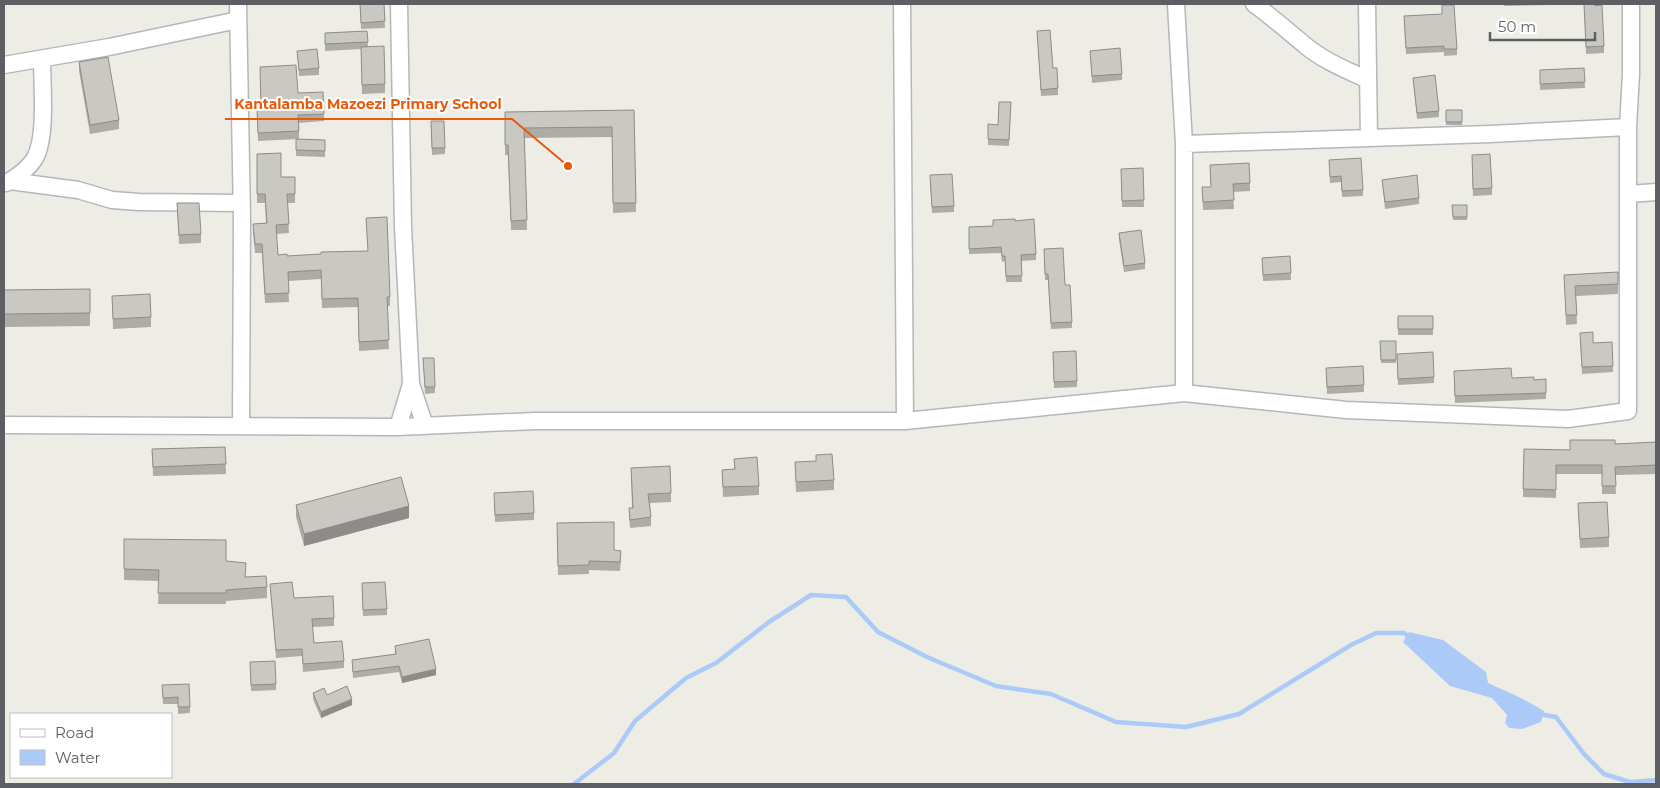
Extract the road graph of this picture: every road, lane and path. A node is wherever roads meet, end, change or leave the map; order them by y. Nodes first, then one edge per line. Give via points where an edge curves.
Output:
1 (399, 4) edge
2 (902, 4) edge
3 (1176, 4) edge
4 (1254, 4) edge
5 (1367, 4) edge
6 (1632, 4) edge
7 (238, 12) edge
8 (42, 59) junction
9 (4, 65) edge
10 (1368, 80) junction
11 (1628, 127) junction
12 (1369, 138) junction
13 (1184, 144) junction
14 (7, 183) edge
15 (1656, 192) edge
16 (1629, 194) junction
17 (242, 202) junction
18 (411, 384) junction
19 (1184, 393) junction
20 (906, 421) junction
21 (4, 425) edge
22 (241, 426) junction
23 (425, 426) junction
24 (398, 427) junction

1 - 18 street via 403,226
2 - 20 street
3 - 13 street
4 - 10 street via 1322,57
5 - 10 street
6 - 11 street
7 - 8 street via 109,47
7 - 17 street
8 - 9 street
8 - 14 street via 40,146 34,160
10 - 12 street
11 - 12 street
11 - 16 street
12 - 13 street
13 - 19 street
14 - 17 street via 73,190 112,200
15 - 16 street
16 - 19 street via 1628,411 1568,419 1356,411
17 - 22 street
18 - 23 street
18 - 24 street
19 - 20 street
20 - 23 street via 535,422
21 - 22 street
22 - 24 street
23 - 24 street

